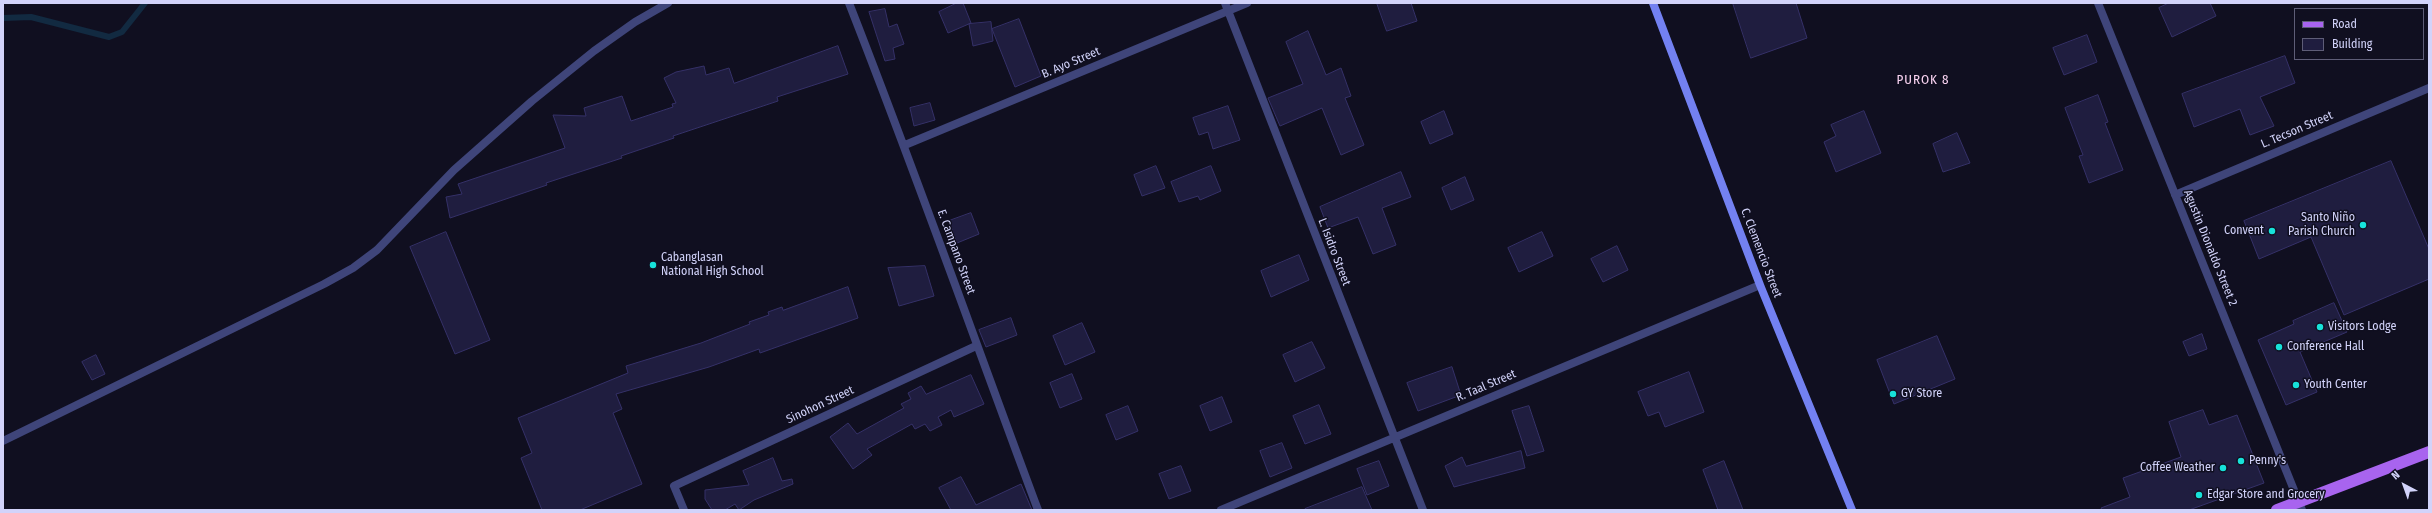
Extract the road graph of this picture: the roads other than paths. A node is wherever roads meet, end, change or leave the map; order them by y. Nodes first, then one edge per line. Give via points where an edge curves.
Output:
1 (668, 3) edge
2 (849, 3) edge
3 (1247, 3) edge
4 (1653, 3) edge
5 (2098, 3) edge
6 (1226, 7) edge
7 (2429, 88) edge
8 (905, 145) junction
9 (2175, 195) junction
10 (1760, 285) junction
11 (976, 346) junction
12 (1393, 438) junction
13 (3, 441) edge
14 (2429, 452) edge
15 (2300, 506) edge
16 (684, 510) edge
17 (1038, 510) edge
18 (1221, 510) edge
19 (1423, 510) edge
20 (1852, 510) edge
21 (2277, 510) edge

1 - 13 street via 635,22 594,51 532,101 454,170 377,250 352,268
2 - 8 street, E. Campano Street
3 - 6 street, B. Ayo Street
4 - 10 street, C. Clemencio Street
5 - 9 street, Agustin Dionaldo Street 2
6 - 8 street, B. Ayo Street
6 - 12 street, L. Isidro Street
7 - 9 street, L. Tecson Street
8 - 11 street, E. Campano Street
9 - 15 street, Agustin Dionaldo Street 2
10 - 12 street, R. Taal Street
10 - 20 street, C. Clemencio Street
11 - 16 street, Sinohon Street via 674,486
11 - 17 street, E. Campano Street
12 - 18 street, R. Taal Street
12 - 19 street, L. Isidro Street
14 - 15 main road
15 - 21 main road

